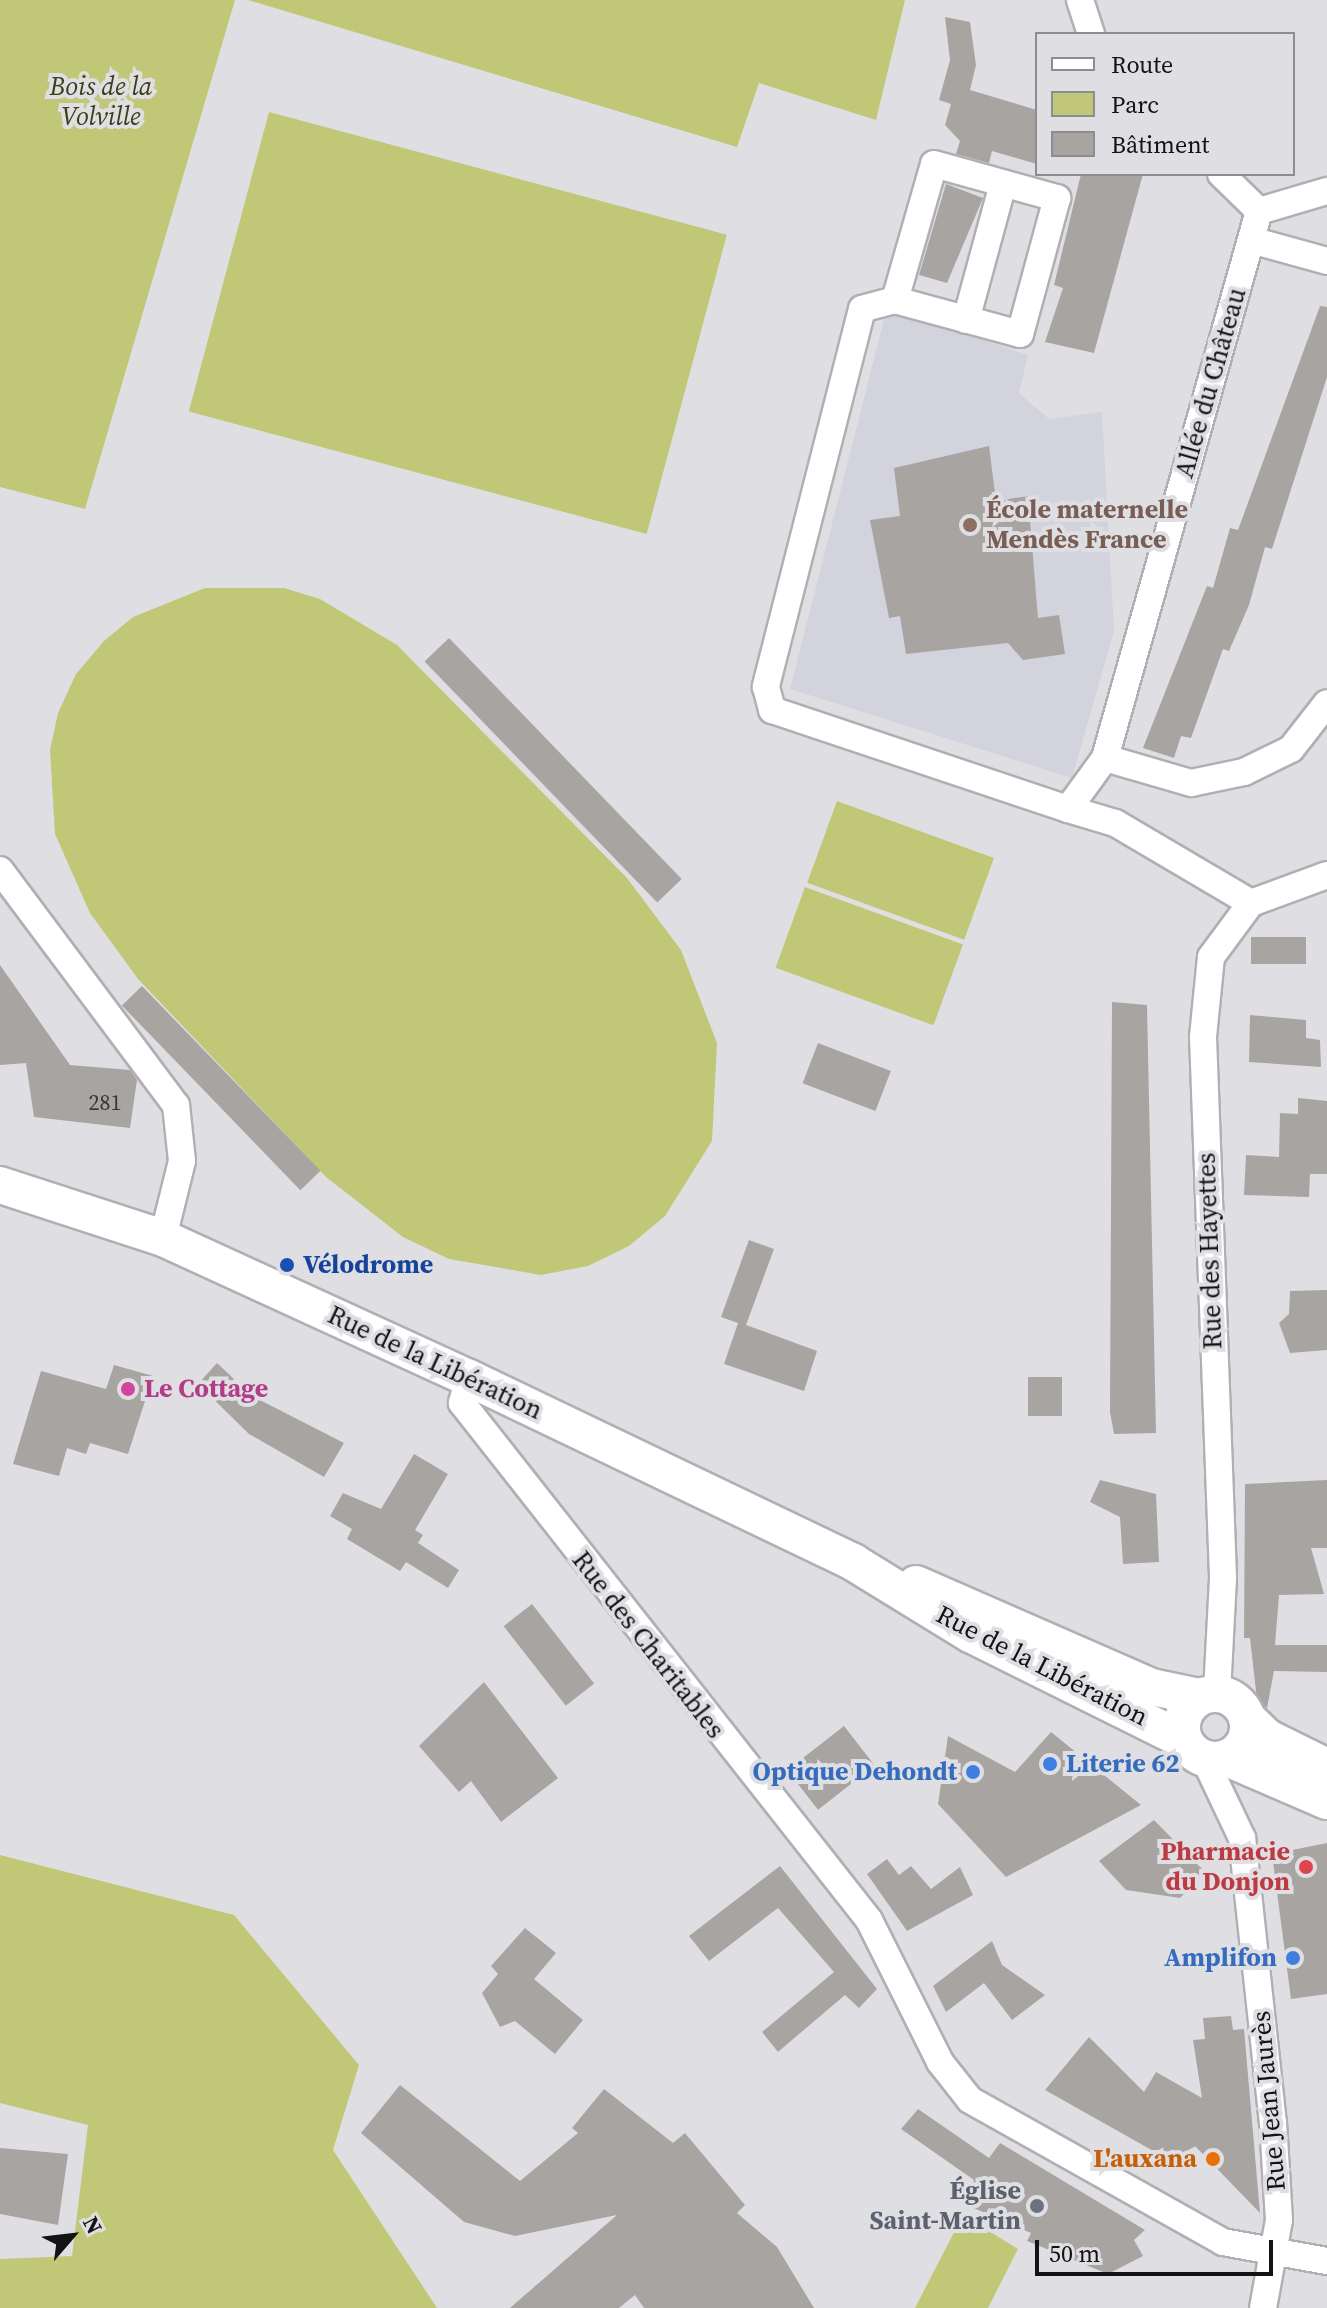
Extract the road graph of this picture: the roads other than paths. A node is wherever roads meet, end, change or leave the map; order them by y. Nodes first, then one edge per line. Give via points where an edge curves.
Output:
1 (1080, 0) edge
2 (1090, 32) edge
3 (1223, 176) edge
4 (1003, 184) junction
5 (1327, 191) edge
6 (1259, 211) junction
7 (1251, 240) junction
8 (1327, 261) edge
9 (895, 300) junction
10 (966, 320) junction
11 (1327, 703) edge
12 (1105, 758) junction
13 (1068, 809) junction
14 (0, 870) edge
15 (1327, 875) edge
16 (1251, 903) junction
17 (0, 1185) edge
18 (163, 1238) junction
19 (469, 1378) junction
20 (860, 1565) junction
21 (1208, 1695) junction
22 (1247, 1718) junction
23 (1205, 1752) junction
24 (1327, 1767) edge
25 (1327, 1801) edge
26 (1271, 2255) junction
27 (1327, 2261) edge
28 (1263, 2308) edge

1 - 2 street
3 - 6 street
4 - 9 street via 934,164
4 - 10 street
4 - 10 street via 1057,198 1037,274 1020,334
5 - 6 street
6 - 7 street, Allée du Château
7 - 8 street
7 - 12 street, Allée du Château
9 - 10 street
9 - 13 street via 862,309 766,687 772,710
11 - 12 street via 1291,749 1244,772 1191,783
12 - 13 street, Allée du Château
13 - 16 street via 1115,823
14 - 18 street via 176,1105 182,1161
15 - 16 street
16 - 21 street, Rue des Hayettes via 1211,957 1203,1037 1223,1577
17 - 18 main road, Rue de la Libération
18 - 19 main road, Rue de la Libération
19 - 20 main road, Rue de la Libération
19 - 26 street, Rue des Charitables via 462,1403 869,1920 940,2062 970,2100 1223,2242
20 - 21 main road, Rue de la Libération via 975,1604 1152,1687
20 - 23 main road, Rue de la Libération via 970,1634
21 - 22 main road via 1233,1699
21 - 23 main road via 1184,1716
22 - 23 main road via 1245,1742
22 - 24 main road via 1268,1738
23 - 25 main road, Rue de la Libération
23 - 26 street, Rue Jean Jaurès via 1242,1838 1273,2122 1279,2220
26 - 27 street, Rue des Charitables
26 - 28 street, Rue Jean Jaurès

